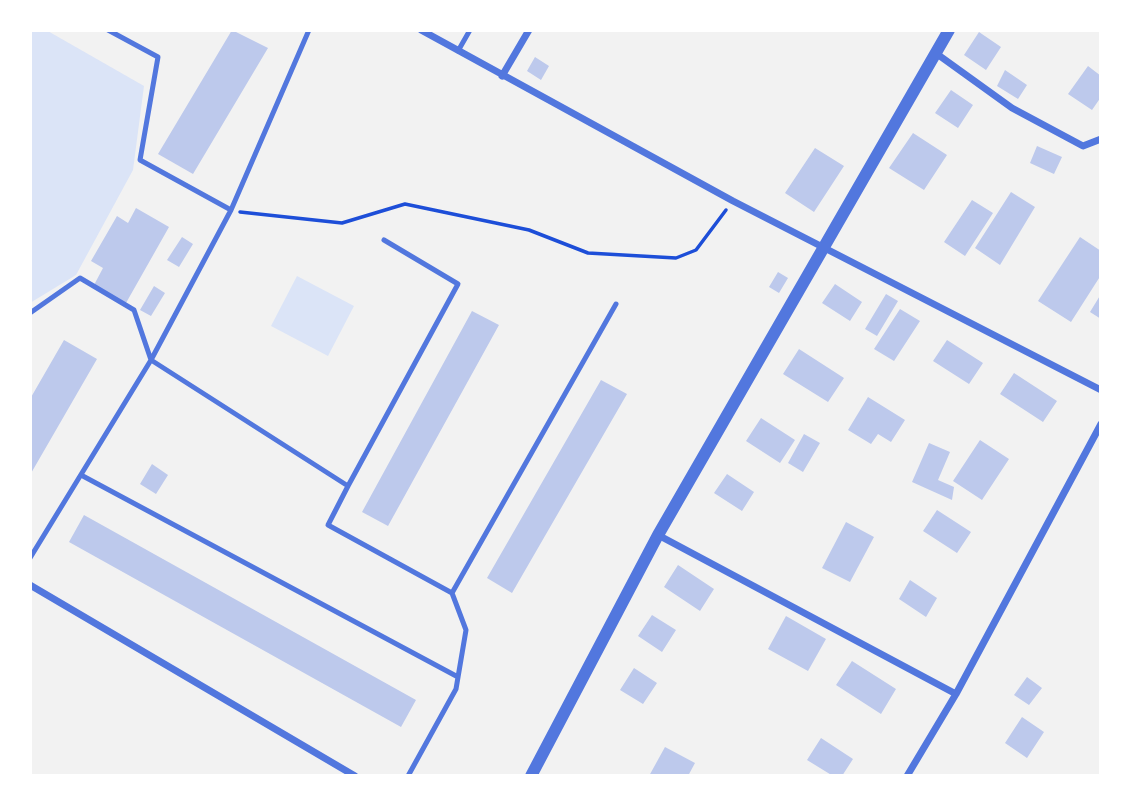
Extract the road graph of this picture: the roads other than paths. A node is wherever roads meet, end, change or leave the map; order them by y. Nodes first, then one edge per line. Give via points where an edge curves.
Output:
1 (108, 30) edge
2 (309, 30) edge
3 (421, 30) edge
4 (470, 30) edge
5 (529, 30) edge
6 (949, 30) edge
7 (458, 51) junction
8 (937, 54) junction
9 (502, 76) junction
10 (1101, 139) edge
11 (231, 210) junction
12 (384, 240) dead end
13 (823, 247) junction
14 (616, 304) dead end
15 (30, 313) edge
16 (152, 360) junction
17 (1101, 390) edge
18 (1101, 424) edge
19 (81, 475) junction
20 (348, 486) junction
21 (658, 535) junction
22 (30, 558) edge
23 (30, 585) edge
24 (452, 593) junction
25 (458, 677) junction
26 (956, 694) junction
27 (355, 776) edge
28 (408, 776) edge
29 (531, 776) edge
30 (906, 776) edge

1 - 11 lane via 158,57 141,160
2 - 11 lane
3 - 7 street
4 - 7 lane
5 - 9 street
6 - 8 street
7 - 9 street
8 - 10 street via 1012,108 1083,146
8 - 13 street
9 - 13 street
11 - 16 lane
12 - 20 lane via 458,284
13 - 17 street
13 - 21 street
14 - 24 lane
15 - 16 lane via 80,278 134,310
16 - 19 lane
16 - 20 lane
18 - 26 street
19 - 22 lane
19 - 25 lane
20 - 24 lane via 328,525
21 - 26 street
21 - 29 street
23 - 27 street
24 - 25 lane via 466,630
25 - 28 lane via 456,690
26 - 30 street

